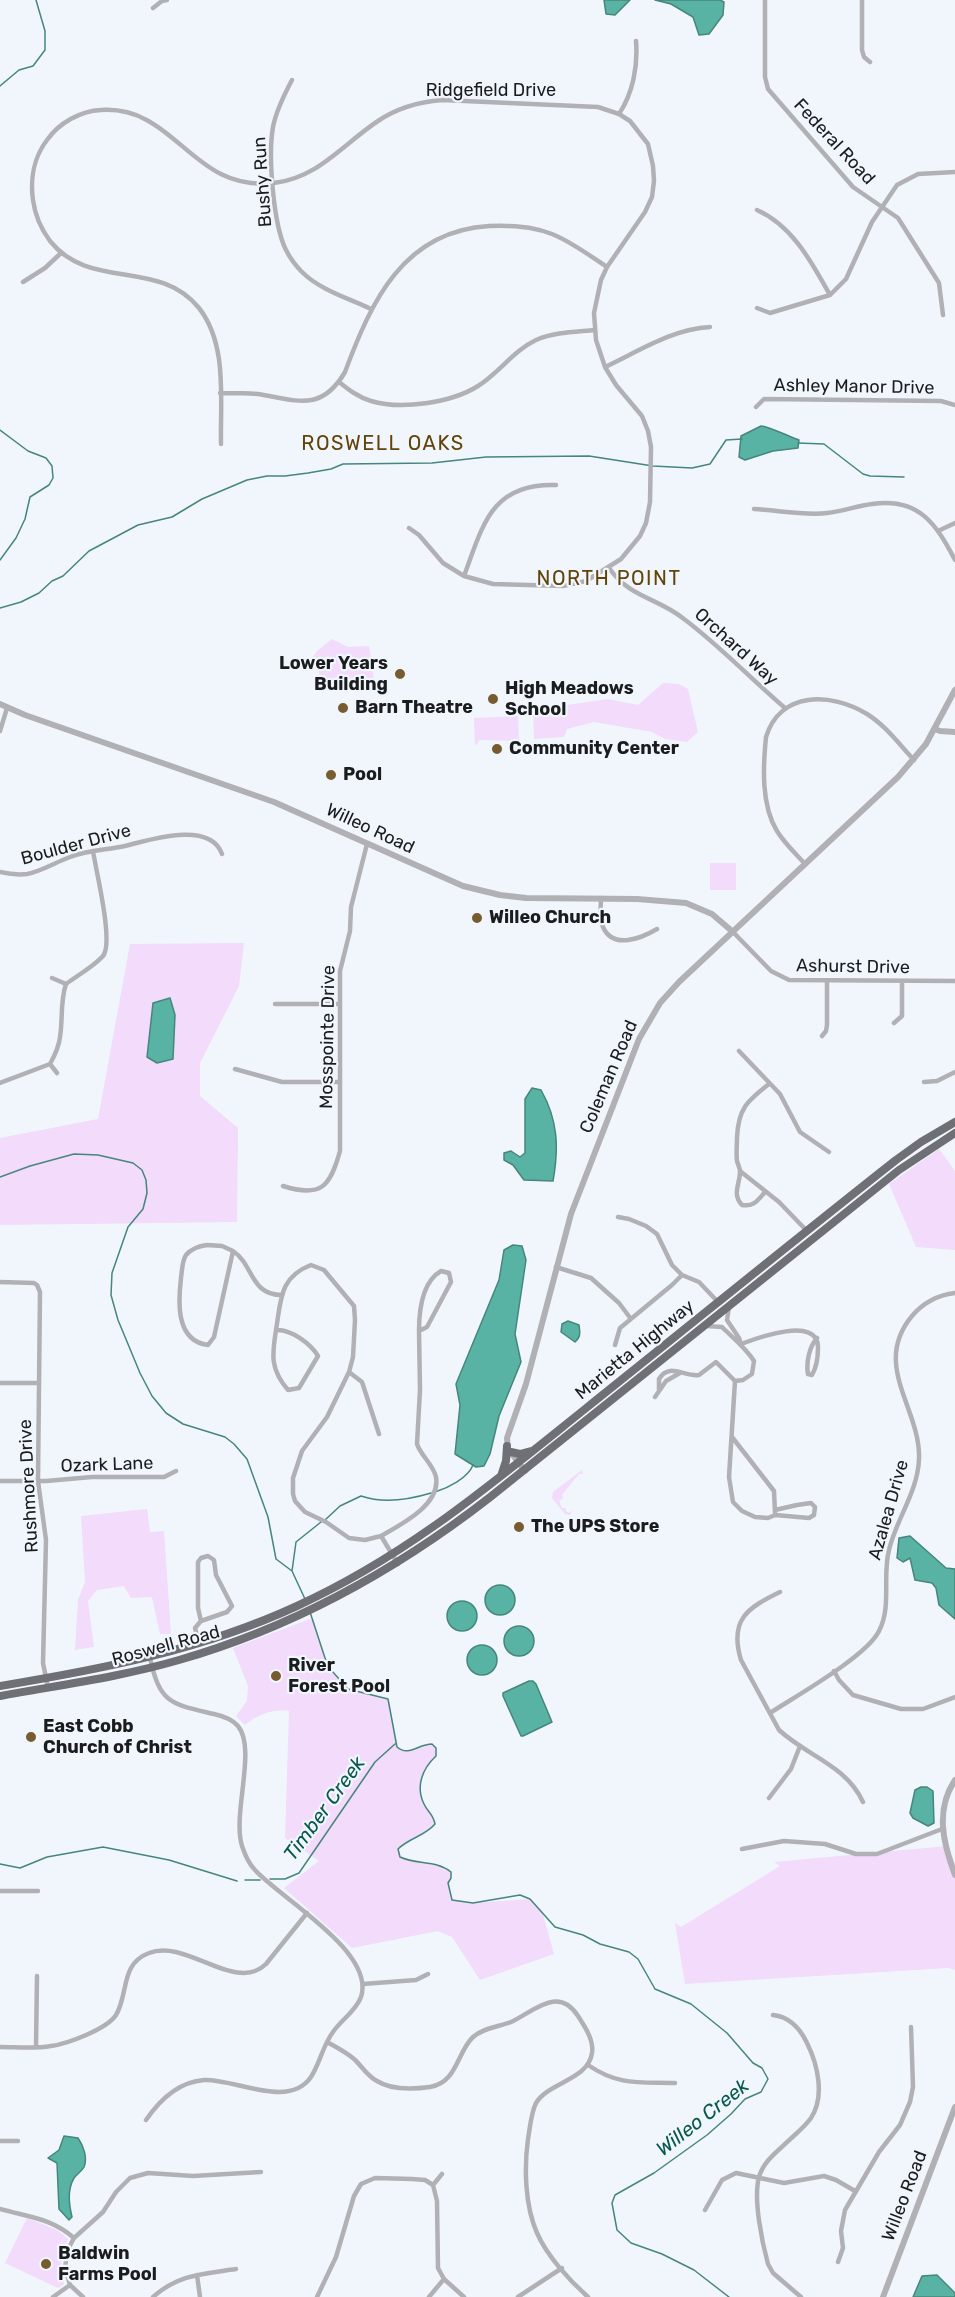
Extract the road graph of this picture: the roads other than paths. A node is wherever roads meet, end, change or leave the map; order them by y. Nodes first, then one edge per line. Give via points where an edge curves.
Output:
1 (167, 0) edge
2 (765, 0) edge
3 (861, 0) edge
4 (153, 8) dead end
5 (636, 41) dead end
6 (870, 62) dead end
7 (292, 80) dead end
8 (619, 114) junction
9 (955, 172) edge
10 (273, 183) junction
11 (882, 206) junction
12 (758, 210) dead end
13 (61, 253) junction
14 (607, 267) junction
15 (23, 282) dead end
16 (830, 295) junction
17 (757, 308) dead end
18 (371, 309) junction
19 (943, 315) dead end
20 (710, 327) dead end
21 (595, 330) junction
22 (605, 368) junction
23 (339, 382) junction
24 (220, 393) junction
25 (955, 405) edge
26 (756, 407) dead end
27 (221, 444) dead end
28 (556, 485) dead end
29 (754, 509) dead end
30 (955, 523) edge
31 (409, 528) dead end
32 (938, 531) junction
33 (955, 561) edge
34 (609, 568) junction
35 (464, 576) junction
36 (955, 690) edge
37 (0, 704) edge
38 (8, 708) junction
39 (784, 708) junction
40 (935, 729) junction
41 (0, 731) edge
42 (955, 732) edge
43 (914, 760) junction
44 (367, 844) junction
45 (93, 851) junction
46 (222, 854) dead end
47 (805, 864) junction
48 (0, 872) edge
49 (601, 898) junction
50 (657, 929) dead end
51 (733, 932) junction
52 (52, 978) dead end
53 (827, 981) junction
54 (902, 981) junction
55 (955, 981) edge
56 (66, 984) junction
57 (274, 1004) dead end
58 (339, 1004) junction
59 (894, 1023) dead end
60 (822, 1036) dead end
61 (739, 1051) dead end
62 (50, 1064) junction
63 (235, 1069) dead end
64 (955, 1072) edge
65 (57, 1073) dead end
66 (338, 1082) junction
67 (924, 1082) dead end
68 (0, 1083) edge
69 (769, 1084) junction
70 (955, 1122) edge
71 (955, 1133) edge
72 (829, 1152) dead end
73 (740, 1171) junction
74 (283, 1186) dead end
75 (765, 1192) junction
76 (618, 1217) dead end
77 (807, 1231) junction
78 (233, 1251) junction
79 (556, 1267) junction
80 (682, 1275) junction
81 (0, 1282) edge
82 (955, 1293) edge
83 (282, 1295) junction
84 (718, 1302) junction
85 (730, 1306) junction
86 (631, 1319) junction
87 (705, 1326) junction
88 (276, 1330) junction
89 (419, 1331) junction
90 (817, 1338) junction
91 (741, 1344) junction
92 (615, 1345) dead end
93 (349, 1372) junction
94 (735, 1381) junction
95 (0, 1383) edge
96 (39, 1383) junction
97 (655, 1397) dead end
98 (379, 1434) dead end
99 (732, 1437) junction
100 (509, 1449) junction
101 (533, 1451) junction
102 (518, 1463) junction
103 (525, 1470) junction
104 (176, 1472) dead end
105 (501, 1477) junction
106 (0, 1481) edge
107 (38, 1481) junction
108 (775, 1513) junction
109 (381, 1536) junction
110 (392, 1555) junction
111 (398, 1564) junction
112 (328, 1592) joint
113 (780, 1592) dead end
114 (332, 1600) joint
115 (201, 1621) junction
116 (199, 1644) junction
117 (150, 1658) junction
118 (152, 1667) junction
119 (834, 1671) junction
120 (46, 1678) junction
121 (0, 1686) edge
122 (48, 1688) junction
123 (0, 1696) edge
124 (955, 1697) edge
125 (770, 1713) junction
126 (800, 1746) junction
127 (955, 1780) edge
128 (770, 1798) dead end
129 (863, 1802) dead end
130 (942, 1829) junction
131 (742, 1850) dead end
132 (955, 1875) edge
133 (0, 1891) edge
134 (38, 1891) dead end
135 (307, 1913) junction
136 (428, 1974) dead end
137 (37, 1976) dead end
138 (363, 1984) junction
139 (773, 2015) dead end
140 (911, 2027) dead end
141 (327, 2042) junction
142 (36, 2047) junction
143 (0, 2048) edge
144 (588, 2065) junction
145 (675, 2083) dead end
146 (955, 2107) edge
147 (146, 2120) dead end
148 (0, 2141) edge
149 (18, 2141) dead end
150 (261, 2172) dead end
151 (442, 2174) dead end
152 (759, 2178) junction
153 (433, 2185) junction
154 (855, 2191) junction
155 (0, 2209) edge
156 (705, 2210) dead end
157 (74, 2238) junction
158 (838, 2262) dead end
159 (562, 2268) junction
160 (236, 2269) dead end
161 (197, 2275) junction
162 (444, 2279) junction
163 (70, 2285) junction
164 (53, 2297) edge
165 (83, 2297) edge
166 (153, 2297) edge
167 (200, 2297) edge
168 (317, 2297) edge
169 (429, 2297) edge
170 (464, 2297) edge
171 (518, 2297) edge
172 (588, 2297) edge
173 (801, 2297) edge
174 (883, 2297) edge

1 - 4 street
2 - 11 street, Federal Road via 768,88 853,187
3 - 6 street via 862,50
5 - 8 street via 632,86
7 - 10 street, Bushy Run via 273,124
8 - 10 street, Ridgefield Drive via 590,106 442,100 421,103 378,120 314,171
8 - 14 street, Ridgefield Drive via 630,121 648,144 654,181 645,212
9 - 11 street via 929,172 907,178
10 - 13 street, Ridgefield Drive via 244,182 216,172 158,125 140,116 111,110 84,113 65,122 50,136 33,173 32,197 37,218
10 - 18 street, Bushy Run via 280,235 294,263 316,283
11 - 16 street via 846,279
11 - 19 street, Federal Road via 898,218 935,275
12 - 16 street via 797,243
13 - 15 street
13 - 24 street, Ridgefield Drive via 90,269 159,280 189,297 205,316 215,337
14 - 18 street via 538,229 508,225 468,228 441,237 418,252 389,282
14 - 21 street, Ridgefield Drive via 597,297
16 - 17 street via 770,313
18 - 23 street
20 - 22 street via 675,333
21 - 22 street, Ridgefield Drive
21 - 23 street via 535,341 478,386 442,401 379,403 359,396
22 - 34 street, Ridgefield Drive via 642,416 651,447 646,523 631,549
23 - 24 street via 324,396 304,402
24 - 27 street, Ridgefield Drive
25 - 26 street, Ashley Manor Drive via 940,401 764,399
28 - 35 street via 525,487 498,503 485,522
29 - 32 street via 825,514 874,503 909,506 930,519
30 - 32 street
31 - 35 street, Ridgefield Drive via 443,562
32 - 33 street
34 - 35 street, Ridgefield Drive via 585,581 563,586 494,584
34 - 39 street, Orchard Way via 627,589 686,619
36 - 40 street, Coleman Road
37 - 38 street, Willeo Road
38 - 41 street
38 - 44 street, Willeo Road via 274,802
39 - 43 street via 812,699 855,708 879,722
39 - 47 street via 766,737 766,799 777,832
40 - 42 street
40 - 43 street, Coleman Road
43 - 47 street, Coleman Road
44 - 49 street, Willeo Road via 454,883 486,892 526,898
44 - 58 street, Mosspointe Drive via 351,907 350,931 340,971
45 - 46 street, Boulder Drive via 179,835 211,841
45 - 48 street, Boulder Drive via 34,872
45 - 56 street via 107,927 106,951
47 - 51 street, Coleman Road
49 - 50 street via 602,925 612,937 642,938
49 - 51 street, Willeo Road via 692,904 712,914
51 - 53 street, Ashurst Drive via 782,978
51 - 79 street, Coleman Road via 669,993 645,1027 580,1186
52 - 56 street
53 - 54 street, Ashurst Drive
53 - 60 street via 827,1024
54 - 55 street, Ashurst Drive
54 - 59 street via 902,1016
56 - 62 street via 60,1037
57 - 58 street
58 - 66 street, Mosspointe Drive
61 - 69 street
62 - 65 street
62 - 68 street
63 - 66 street via 282,1082
64 - 67 street via 937,1081
66 - 74 street, Mosspointe Drive via 340,1151 333,1175 320,1188 312,1190 302,1192
69 - 72 street via 780,1094 800,1132
69 - 73 street via 747,1101 740,1114 736,1159
70 - 77 highway, Marietta Highway via 896,1160
71 - 85 highway, Marietta Highway via 899,1170
73 - 75 street
73 - 75 street via 736,1195 742,1205 754,1204
75 - 77 street
76 - 80 street via 657,1234 670,1262
77 - 84 highway, Marietta Highway
78 - 78 street via 207,1245 184,1257 178,1299 188,1336 196,1344 208,1345 214,1337
78 - 83 street via 261,1288
79 - 86 street via 591,1278
79 - 100 street, Coleman Road via 526,1384 507,1438
80 - 84 street via 699,1282
80 - 86 street
81 - 96 street, Rushmore Drive via 34,1283 39,1288
82 - 119 street, Azalea Drive via 927,1303 911,1317 900,1335 895,1366 917,1438 918,1471 888,1550 885,1612 879,1632 866,1648
83 - 88 street
83 - 93 street via 294,1274 311,1265 324,1270 335,1282 356,1313
84 - 101 highway, Marietta Highway
85 - 87 highway, Marietta Highway
85 - 91 street via 727,1320
86 - 92 street via 620,1328
87 - 91 street via 722,1327
87 - 103 highway, Marietta Highway
88 - 88 street via 272,1361 288,1390 299,1388 318,1356 312,1346 289,1331
89 - 89 street via 422,1299 436,1274 446,1271 451,1282 427,1327
89 - 109 street via 417,1444 436,1476 435,1487 424,1508
90 - 90 street via 818,1352 811,1375 807,1366
90 - 91 street via 807,1332 786,1331
91 - 94 street via 754,1361 754,1369 746,1378
93 - 98 street via 362,1382
93 - 109 street via 327,1417 302,1451 293,1479 293,1494 305,1512 349,1538
94 - 97 street via 716,1362 699,1376 673,1370 662,1374
94 - 99 street
95 - 96 street
96 - 107 street, Rushmore Drive
99 - 108 street via 774,1491
99 - 108 street via 729,1477 733,1502 755,1517 768,1518
100 - 101 highway via 520,1454
100 - 102 street
100 - 105 highway
101 - 102 highway, Marietta Highway
102 - 103 street
102 - 105 highway, Marietta Highway
103 - 111 highway, Marietta Highway
104 - 107 street, Ozark Lane via 164,1477
105 - 110 highway, Marietta Highway via 442,1523
106 - 107 street, Ozark Lane
107 - 120 street, Rushmore Drive via 46,1540
108 - 108 street via 809,1503 815,1509 809,1518
109 - 110 street
110 - 111 street
110 - 112 highway, Marietta Highway
111 - 114 highway, Marietta Highway
112 - 116 highway, Roswell Road
113 - 125 street via 751,1608 736,1635 741,1660
114 - 118 highway, Roswell Road via 229,1644
115 - 115 street via 227,1612 232,1606 216,1575 214,1560 208,1556 198,1562
115 - 116 street via 195,1628
116 - 117 highway, Roswell Road
117 - 118 street
117 - 120 highway, Roswell Road
118 - 122 highway, Roswell Road
118 - 135 street via 159,1688 171,1701 224,1716 240,1729 245,1748 239,1827 243,1850 256,1872
119 - 124 street via 854,1695 901,1709 923,1708
119 - 125 street, Azalea Drive
120 - 121 highway, Roswell Road
120 - 122 street, Rushmore Drive
122 - 123 highway, Roswell Road
125 - 126 street via 779,1730
126 - 128 street
126 - 129 street via 835,1768
127 - 130 street via 945,1803
130 - 131 street via 877,1854 856,1854 825,1844 794,1842
130 - 132 street
133 - 134 street
135 - 138 street via 352,1960
135 - 142 street via 266,1964 254,1972 227,1970 170,1950 146,1954 129,1969 118,2010 109,2023 61,2044
136 - 138 street via 416,1980
137 - 142 street
138 - 141 street via 359,2001
139 - 152 street via 791,2021 804,2036 815,2064 819,2097 810,2119 768,2160
140 - 154 street via 910,2102 900,2125
141 - 144 street via 379,2083 429,2087 449,2077 476,2034 556,2001 568,2005 589,2034 592,2047
141 - 147 street via 312,2074 298,2088 256,2090 198,2081 166,2096
142 - 143 street
144 - 145 street via 621,2081
144 - 159 street via 537,2103 528,2142 527,2181 534,2224 542,2243
146 - 174 street, Willeo Road
148 - 149 street
150 - 157 street via 138,2175 123,2183 103,2212
151 - 153 street
152 - 154 street via 784,2183 824,2176
152 - 156 street via 728,2175
152 - 173 street via 757,2199 768,2264
153 - 162 street via 438,2264
153 - 168 street via 412,2178 375,2178 361,2184 336,2257
154 - 158 street via 843,2216 843,2248
155 - 157 street via 48,2221
157 - 163 street via 65,2260
159 - 171 street
159 - 172 street
160 - 161 street
161 - 166 street via 170,2283
161 - 167 street
162 - 169 street
162 - 170 street
163 - 164 street
163 - 165 street

